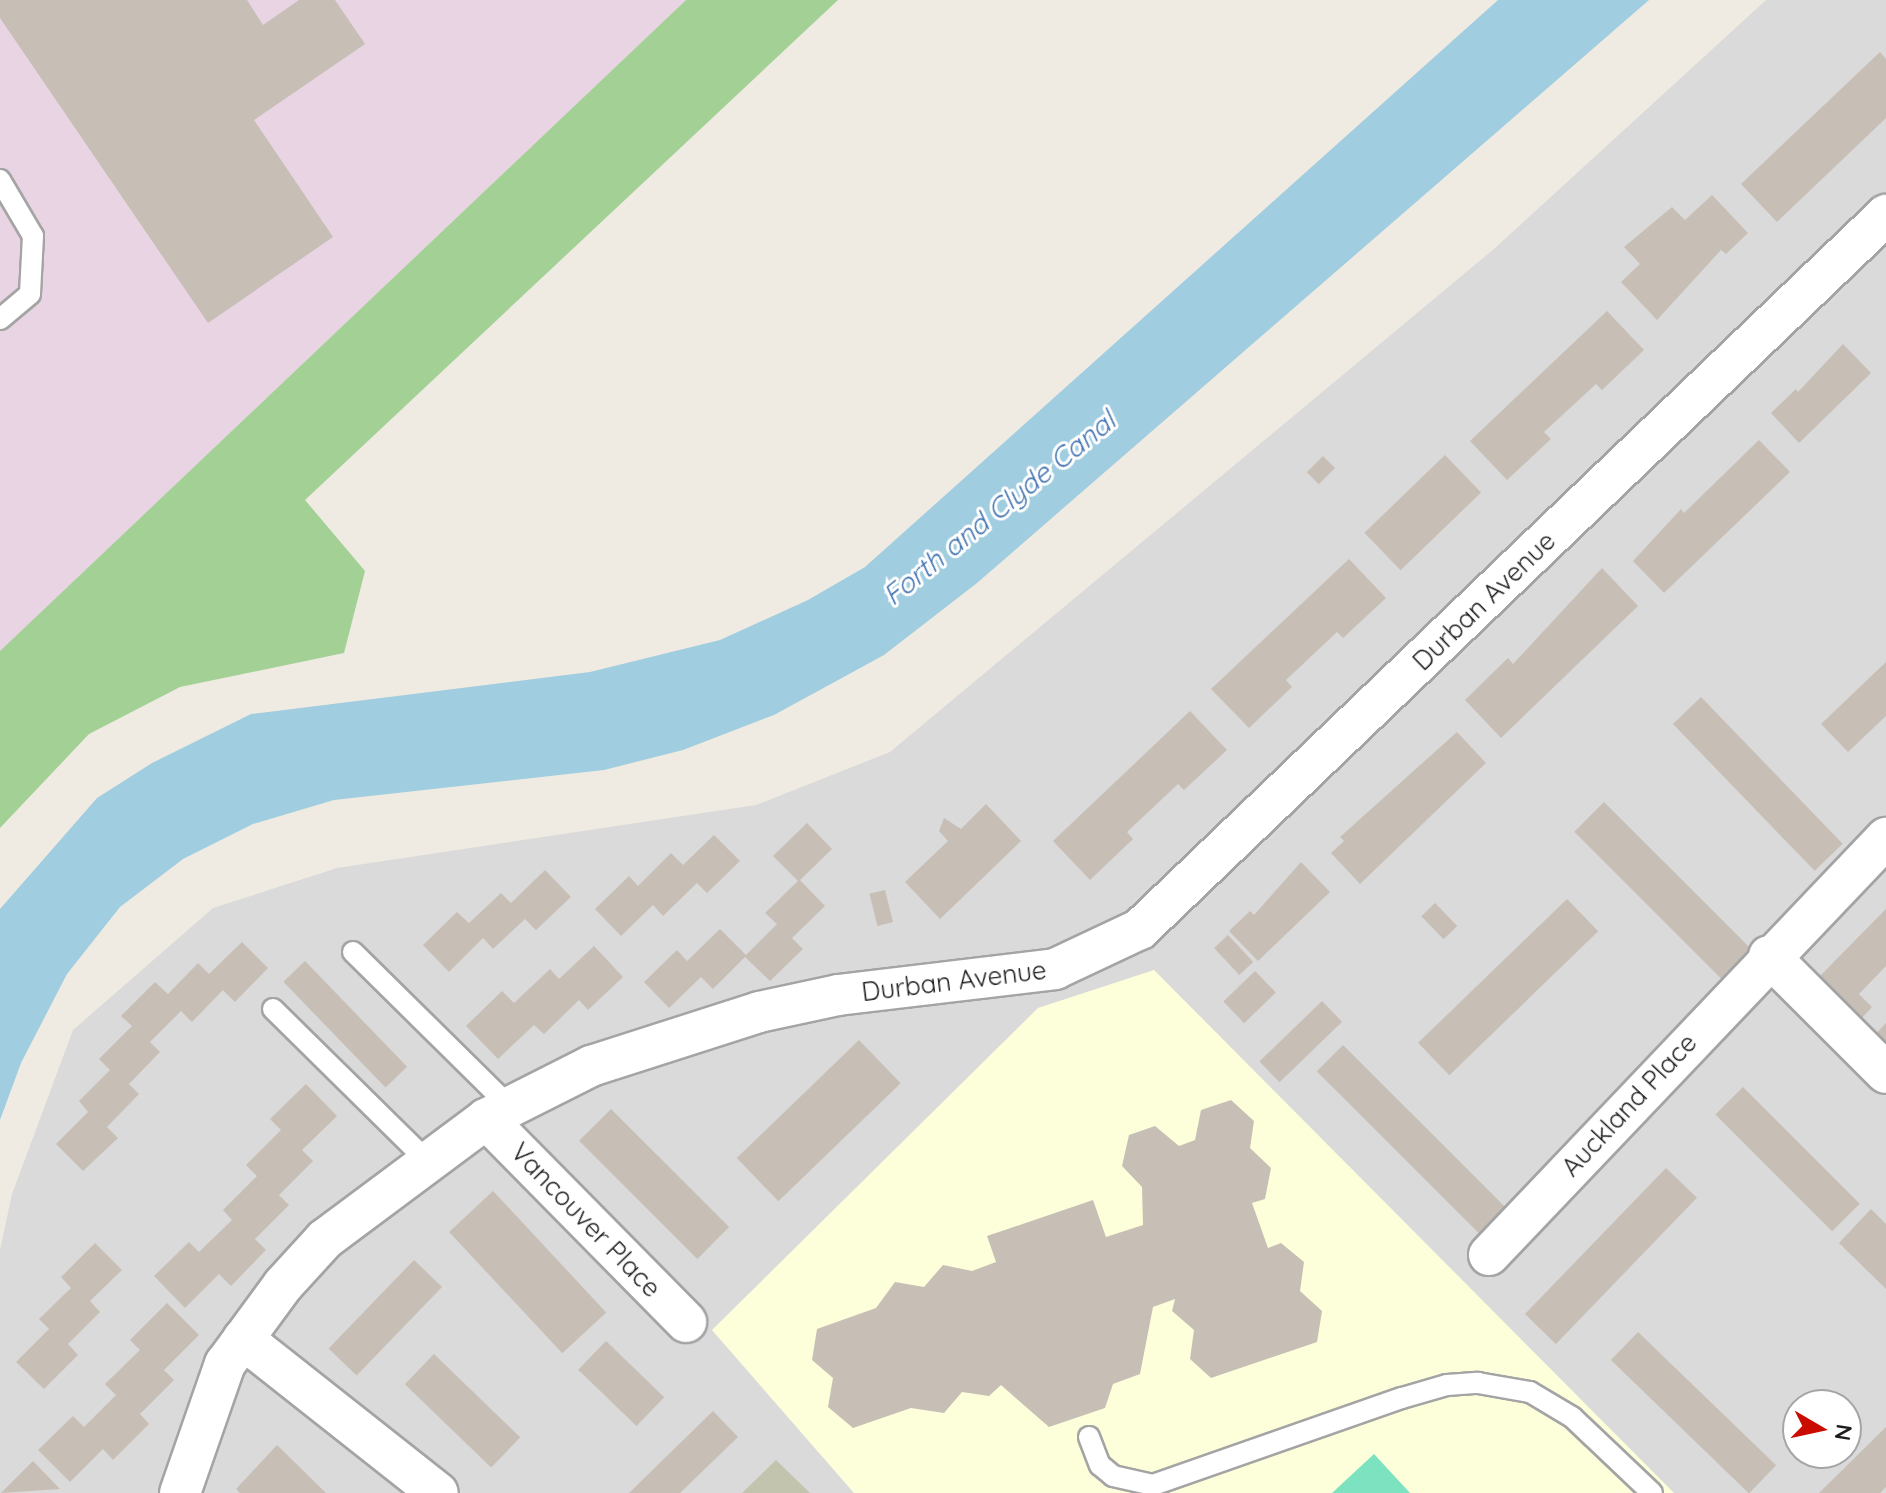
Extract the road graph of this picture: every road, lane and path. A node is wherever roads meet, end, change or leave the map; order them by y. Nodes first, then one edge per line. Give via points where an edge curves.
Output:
1 (0, 180) edge
2 (1886, 215) edge
3 (0, 319) edge
4 (1886, 838) edge
5 (353, 952) dead end
6 (1769, 956) junction
7 (273, 1009) dead end
8 (1886, 1073) edge
9 (498, 1112) junction
10 (426, 1160) junction
11 (1489, 1255) dead end
12 (686, 1322) dead end
13 (243, 1339) junction
14 (1089, 1437) dead end
15 (180, 1493) edge
16 (438, 1493) edge
17 (1652, 1493) edge

1 - 3 lane via 33,236 30,294
2 - 9 street, Durban Avenue via 1140,929 1055,969 838,995 759,1012 591,1066
4 - 6 street, Auckland Place
5 - 9 lane
6 - 8 street
6 - 11 street, Auckland Place
7 - 10 lane
9 - 10 street, Durban Avenue
9 - 12 street, Vancouver Place
10 - 13 street, Durban Avenue via 325,1239
13 - 15 street, Durban Avenue via 225,1364
13 - 16 street
14 - 17 lane via 1100,1465 1113,1476 1153,1485 1402,1398 1447,1385 1478,1383 1530,1392 1572,1417

